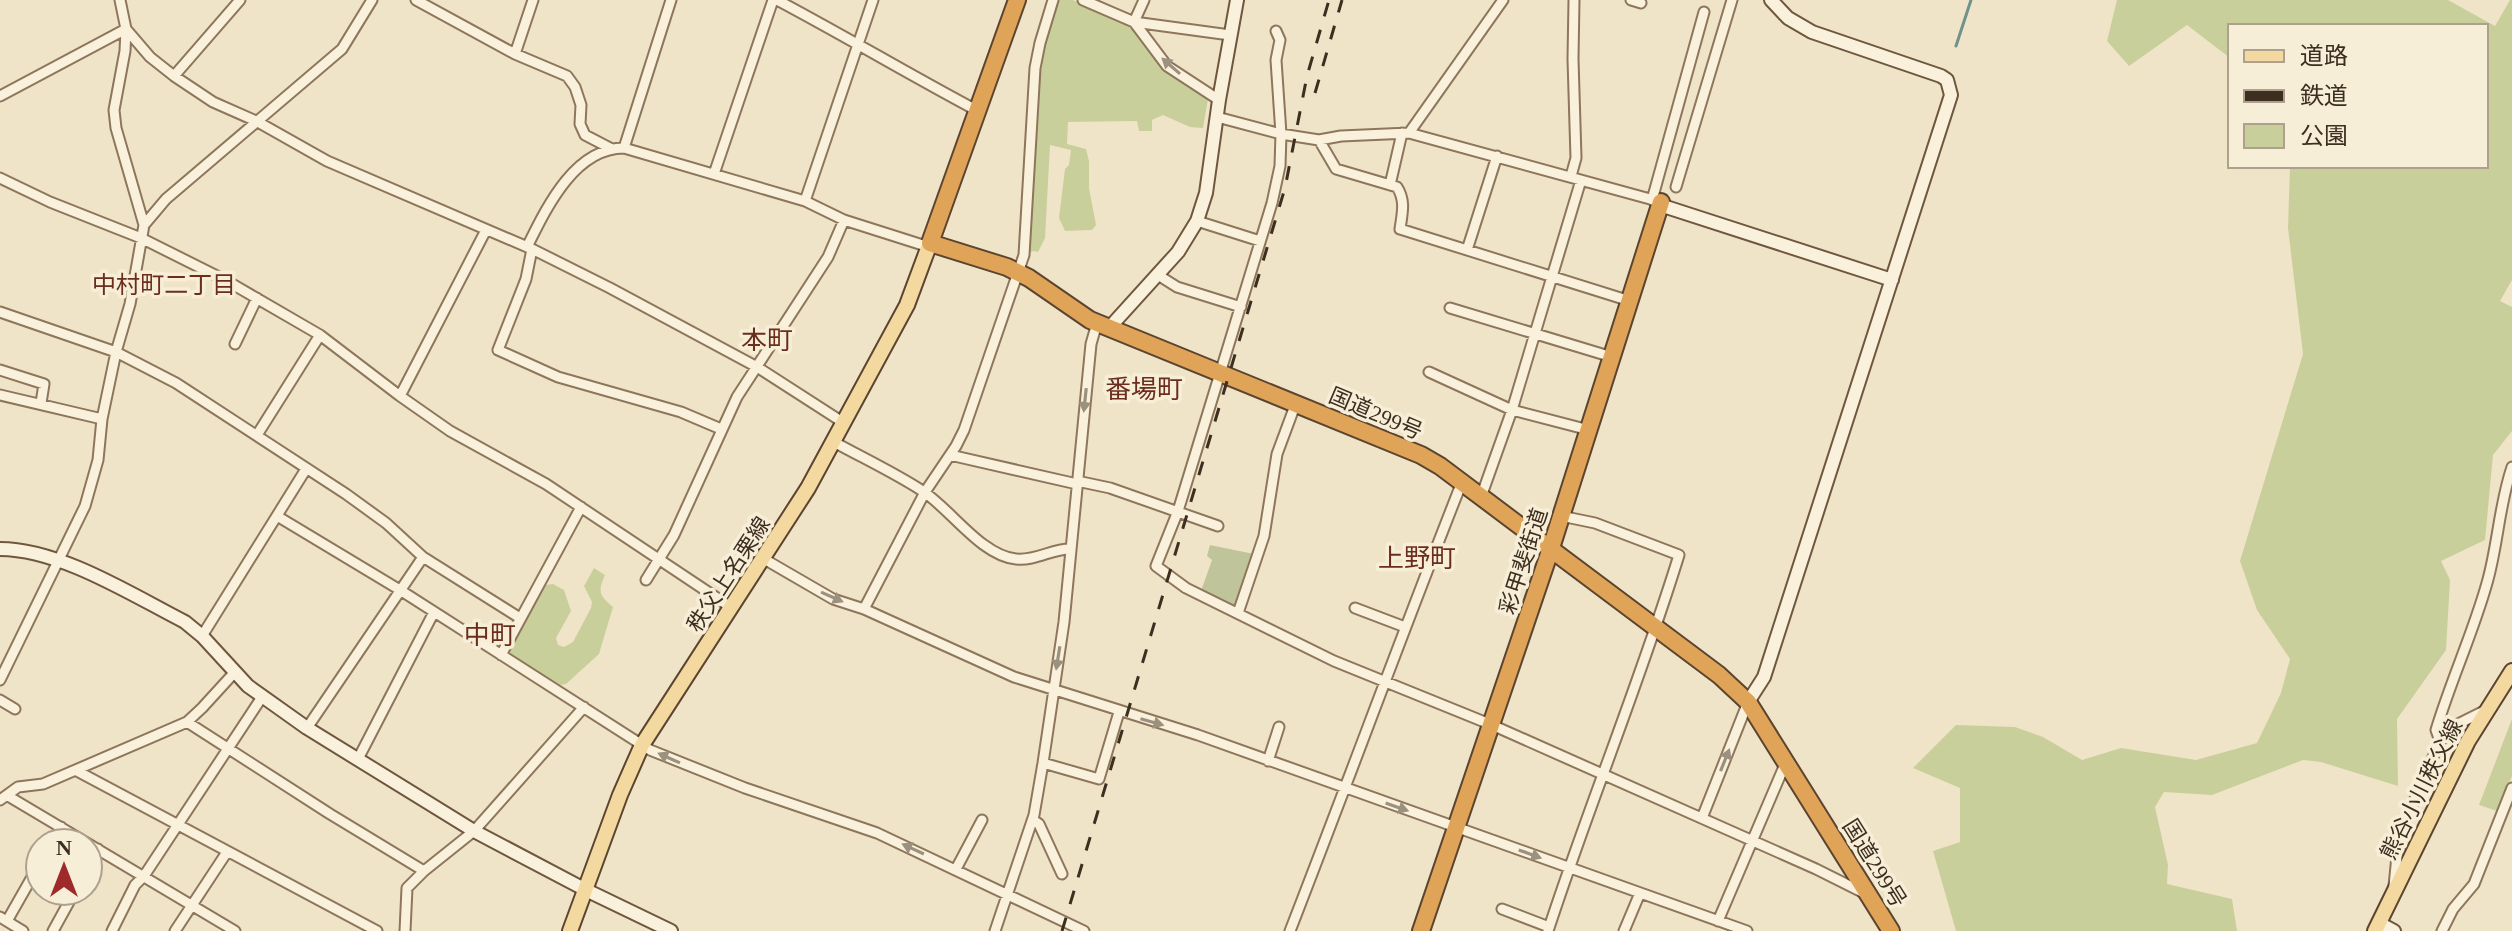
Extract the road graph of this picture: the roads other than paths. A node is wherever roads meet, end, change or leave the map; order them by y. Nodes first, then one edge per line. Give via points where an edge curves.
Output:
1 (120, 0) edge
2 (240, 0) edge
3 (372, 0) edge
4 (416, 0) edge
5 (533, 0) edge
6 (671, 0) edge
7 (775, 0) edge
8 (873, 0) edge
9 (1017, 0) edge
10 (1053, 0) edge
11 (1083, 0) edge
12 (1144, 0) edge
13 (1237, 0) edge
14 (1503, 0) edge
15 (1574, 0) edge
16 (1732, 0) edge
17 (1771, 0) edge
18 (1704, 12) dead end
19 (1134, 22) junction
20 (126, 29) junction
21 (1276, 31) dead end
22 (1230, 35) junction
23 (858, 43) junction
24 (515, 54) junction
25 (174, 76) junction
26 (0, 96) edge
27 (1219, 100) junction
28 (978, 111) junction
29 (1217, 117) junction
30 (256, 121) junction
31 (1405, 133) junction
32 (1281, 134) junction
33 (1319, 140) junction
34 (610, 148) junction
35 (624, 148) junction
36 (1497, 156) junction
37 (714, 174) junction
38 (0, 178) edge
39 (1576, 178) junction
40 (1390, 185) junction
41 (1676, 187) dead end
42 (805, 201) junction
43 (1658, 202) junction
44 (844, 220) junction
45 (1197, 221) junction
46 (144, 225) junction
47 (486, 230) junction
48 (141, 238) junction
49 (1260, 241) junction
50 (929, 245) junction
51 (529, 248) junction
52 (1467, 250) junction
53 (1017, 271) junction
54 (1158, 275) junction
55 (1552, 276) junction
56 (1892, 280) junction
57 (257, 298) junction
58 (1630, 301) junction
59 (1241, 307) junction
60 (1450, 308) dead end
61 (0, 312) edge
62 (1104, 325) junction
63 (1534, 333) junction
64 (320, 335) junction
65 (235, 344) dead end
66 (116, 352) junction
67 (1612, 357) junction
68 (757, 367) junction
69 (0, 370) edge
70 (1429, 372) dead end
71 (1221, 374) junction
72 (0, 395) edge
73 (400, 396) junction
74 (41, 403) junction
75 (1296, 403) junction
76 (1512, 410) junction
77 (102, 419) junction
78 (844, 423) junction
79 (721, 429) junction
80 (1589, 430) junction
81 (257, 435) junction
82 (834, 442) junction
83 (950, 455) junction
84 (2512, 467) edge
85 (306, 469) junction
86 (1077, 482) junction
87 (1462, 482) junction
88 (925, 492) junction
89 (1481, 497) junction
90 (581, 507) junction
91 (1178, 511) junction
92 (277, 516) junction
93 (1561, 516) junction
94 (1218, 526) dead end
95 (1551, 548) junction
96 (0, 549) edge
97 (1070, 549) junction
98 (423, 557) junction
99 (58, 559) junction
100 (660, 559) junction
101 (764, 559) junction
102 (646, 580) dead end
103 (400, 590) junction
104 (732, 608) junction
105 (1355, 608) dead end
106 (864, 609) junction
107 (434, 612) junction
108 (1238, 613) junction
109 (520, 618) junction
110 (1405, 627) junction
111 (1657, 628) junction
112 (202, 636) junction
113 (501, 655) junction
114 (2512, 671) edge
115 (234, 673) junction
116 (0, 680) edge
117 (1384, 680) junction
118 (1053, 691) junction
119 (262, 697) junction
120 (0, 700) edge
121 (1748, 702) junction
122 (584, 707) junction
123 (15, 709) dead end
124 (2487, 710) junction
125 (1119, 712) junction
126 (187, 722) junction
127 (1492, 725) junction
128 (1279, 727) dead end
129 (307, 728) junction
130 (2440, 741) junction
131 (642, 745) junction
132 (227, 747) junction
133 (358, 759) junction
134 (1268, 761) junction
135 (1786, 762) junction
136 (1043, 763) junction
137 (77, 771) junction
138 (1603, 774) junction
139 (1345, 788) junction
140 (2512, 788) edge
141 (4, 798) edge
142 (1702, 818) junction
143 (982, 820) dead end
144 (1033, 820) junction
145 (176, 824) junction
146 (61, 827) edge
147 (1457, 828) junction
148 (474, 831) junction
149 (1751, 840) junction
150 (227, 852) junction
151 (104, 853) edge
152 (1568, 868) junction
153 (956, 869) junction
154 (424, 871) junction
155 (1062, 874) dead end
156 (144, 876) junction
157 (24, 888) edge
158 (2395, 889) junction
159 (586, 890) junction
160 (1640, 893) junction
161 (1007, 894) junction
162 (1870, 896) junction
163 (191, 906) junction
164 (66, 907) edge
165 (1502, 909) dead end
166 (4, 919) edge
167 (1718, 921) junction
168 (2377, 927) edge
169 (1730, 928) edge
170 (1548, 929) edge
171 (23, 931) edge
172 (53, 931) edge
173 (112, 931) edge
174 (175, 931) edge
175 (235, 931) edge
176 (377, 931) edge
177 (405, 931) edge
178 (570, 931) edge
179 (671, 931) edge
180 (995, 931) edge
181 (1084, 931) edge
182 (1290, 931) edge
183 (1421, 931) edge
184 (1624, 931) edge
185 (1747, 931) edge
186 (1891, 931) edge
187 (2394, 931) edge
188 (2442, 931) edge

1 - 20 street
2 - 25 street
3 - 30 street via 342,49
4 - 24 street
5 - 24 street
6 - 35 street
7 - 23 street
7 - 37 street
8 - 23 street
9 - 28 highway
10 - 53 street via 1035,68 1025,246
11 - 19 street
12 - 19 street
13 - 22 street
14 - 31 street
15 - 39 street
16 - 41 street
17 - 56 street via 1800,27 1941,76 1951,88
18 - 43 street
19 - 22 street
27 -> 19 street via 1167,66
20 - 25 street
20 - 26 street
20 - 46 street via 114,110
21 - 32 street
22 - 27 street
23 - 28 street
23 - 42 street
24 - 34 street via 567,76 581,105 585,135
25 - 30 street via 213,102
27 - 29 street
28 - 50 highway
29 - 32 street
29 - 45 street
30 - 46 street via 166,199
30 - 47 street via 327,161
31 - 33 street
31 - 36 street
31 - 40 street
32 - 33 street
32 - 49 street via 1280,166
33 - 40 street via 1336,169
34 - 35 street
34 - 51 street via 589,158 553,195
35 - 37 street
36 - 39 street
36 - 52 street
37 - 42 street
38 - 48 street
39 - 43 street
39 - 55 street
40 - 52 street via 1402,195 1400,229
42 - 44 street
43 - 56 street
43 - 58 highway, 彩甲斐街道
44 - 50 street
44 - 68 street via 828,257
45 - 49 street
45 - 54 street
46 - 48 street
47 - 51 street
47 - 73 street
48 - 57 street
48 - 66 street
49 - 59 street
50 - 53 highway, 国道299号
50 - 78 main road, 秩父上名栗線 via 907,305
51 - 68 street
51 - 79 street via 526,279 498,350 558,377 681,412
52 - 55 street
53 - 62 highway, 国道299号
53 - 83 street via 964,430
54 - 59 street via 1177,287
54 - 62 street
55 - 58 street
55 - 63 street
56 - 121 street via 1764,677
57 - 64 street
57 - 65 street
58 - 67 highway, 彩甲斐街道
59 - 71 street
60 - 63 street
61 - 66 street
62 - 71 highway, 国道299号
62 -> 86 street via 1091,344
63 - 67 street
63 - 76 street
64 - 73 street
64 - 81 street
66 - 77 street
66 - 81 street
67 - 80 highway, 彩甲斐街道
68 - 78 street
68 - 79 street
69 - 74 street via 44,384
70 - 76 street
71 - 75 highway, 国道299号
71 - 91 street
72 - 74 street
73 - 90 street
74 - 77 street
75 - 87 highway, 国道299号 via 1421,455
75 - 108 street via 1277,454 1264,536
76 - 80 street
76 - 89 street
77 - 99 street via 85,506
78 - 82 main road, 秩父上名栗線
79 - 100 street
80 - 93 highway, 彩甲斐街道
81 - 85 street
82 - 88 street
82 - 101 main road, 秩父上名栗線
83 - 86 street
83 - 88 street
84 - 130 street via 2488,581 2436,730
85 - 92 street
85 - 98 street via 386,523
86 - 91 street
86 - 97 street
87 - 89 highway, 国道299号
87 - 110 street
88 - 97 street via 958,524 1014,559
88 - 106 street
89 - 95 highway, 国道299号
90 - 100 street
90 - 109 street
91 - 94 street
91 - 108 street via 1156,566 1186,588
92 - 103 street
92 - 112 street
93 - 95 highway, 彩甲斐街道
93 - 111 street via 1595,523 1679,555
95 - 111 highway, 国道299号
95 - 127 highway, 彩甲斐街道
96 - 99 street
97 -> 118 street
98 - 103 street
98 - 109 street
99 - 112 street via 185,622
99 - 116 street
100 - 102 street
100 - 104 street
101 - 104 main road, 秩父上名栗線
101 -> 106 street via 833,599
103 - 107 street
103 - 129 street
104 - 131 main road, 秩父上名栗線
105 - 110 street
106 - 118 street
107 - 113 street
107 - 133 street
108 - 117 street
109 - 113 street
110 - 117 street
111 - 121 highway, 国道299号
111 - 138 street
112 - 115 street
113 - 122 street
114 - 124 main road, 熊谷小川秩父線
115 - 119 street
115 - 126 street
117 - 127 street
117 - 139 street
118 - 125 street
118 - 136 street
119 - 129 street
119 - 132 street
120 - 123 street
121 - 135 highway, 国道299号
142 -> 121 street
122 - 131 street
122 - 148 street
124 - 130 street via 2458,724
124 - 158 main road, 熊谷小川秩父線
125 -> 134 street
125 - 136 street via 1099,779
126 - 132 street
126 - 137 street
127 - 138 street
127 - 147 highway, 彩甲斐街道
128 - 134 street
129 - 133 street
130 - 158 street via 2407,817
153 -> 131 street via 877,833 704,773
131 - 159 main road, 秩父上名栗線
132 - 145 street
132 - 154 street
133 - 148 street
134 - 139 street
135 - 149 street
135 - 162 highway, 国道299号
136 - 144 street
137 - 141 street via 18,787
137 - 145 street
138 - 142 street
138 - 152 street
139 -> 147 street
139 - 182 street
140 - 188 street via 2474,884
141 - 146 street
142 - 149 street
143 - 153 street
144 - 155 street
144 - 161 street
145 - 150 street
145 - 156 street
147 -> 152 street
147 - 183 highway, 彩甲斐街道
148 - 154 street
148 - 159 street
149 - 162 street
149 - 167 street
150 - 163 street
150 - 176 street
151 - 156 street
152 - 160 street
152 - 170 street
153 - 161 street
154 - 177 street via 407,888
156 - 163 street
156 - 173 street
157 - 166 street
158 - 168 main road, 熊谷小川秩父線
159 - 178 main road, 秩父上名栗線
159 - 179 street
160 - 167 street
160 - 184 street
161 - 180 street
161 - 181 street
162 - 186 highway, 国道299号
163 - 174 street
163 - 175 street
164 - 172 street
165 - 170 street
166 - 171 street
167 - 169 street
168 - 187 street
169 - 185 street

